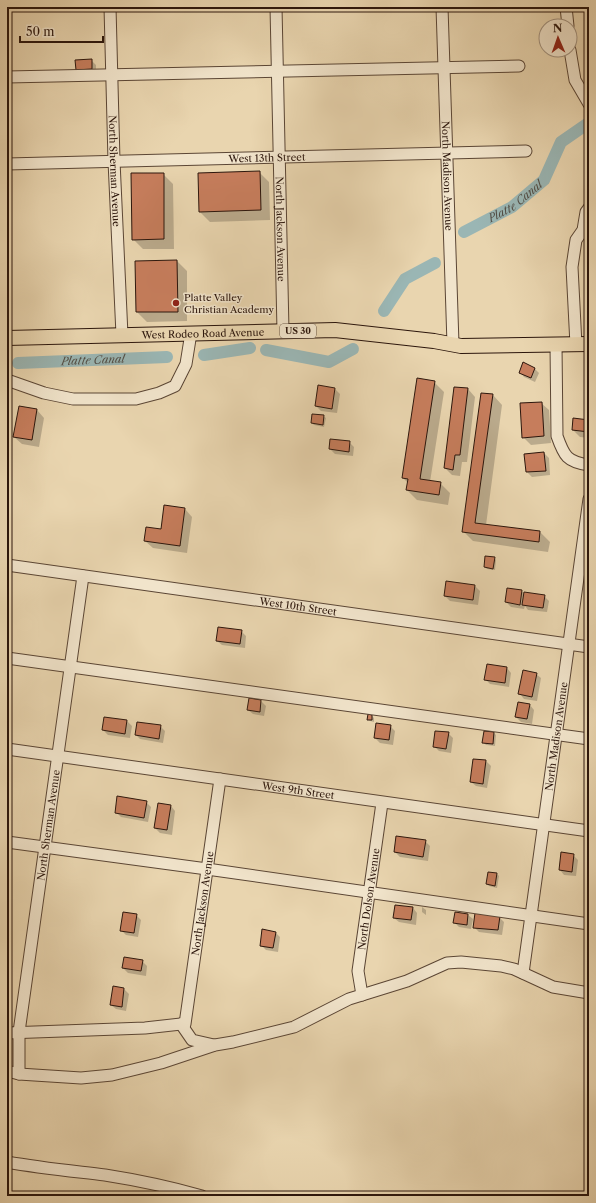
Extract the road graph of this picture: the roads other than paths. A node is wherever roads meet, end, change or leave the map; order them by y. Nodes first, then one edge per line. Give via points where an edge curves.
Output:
1 (110, 7) edge
2 (276, 7) edge
3 (442, 7) edge
4 (566, 7) edge
5 (567, 18) edge
6 (571, 58) edge
7 (519, 66) dead end
8 (444, 68) junction
9 (278, 72) junction
10 (111, 75) junction
11 (7, 77) edge
12 (585, 90) edge
13 (589, 104) edge
14 (526, 151) dead end
15 (447, 153) junction
16 (280, 157) junction
17 (114, 161) junction
18 (7, 164) edge
19 (589, 208) edge
20 (586, 230) edge
21 (283, 331) junction
22 (191, 333) junction
23 (122, 335) junction
24 (7, 338) edge
25 (453, 344) junction
26 (556, 345) junction
27 (582, 345) edge
28 (7, 380) edge
29 (589, 465) edge
30 (589, 498) edge
31 (7, 565) edge
32 (84, 576) junction
33 (569, 644) junction
34 (589, 647) edge
35 (7, 658) edge
36 (71, 667) junction
37 (557, 734) junction
38 (589, 739) edge
39 (7, 749) edge
40 (59, 757) junction
41 (220, 779) junction
42 (382, 802) junction
43 (544, 826) junction
44 (589, 831) edge
45 (7, 842) edge
46 (46, 847) junction
47 (207, 869) junction
48 (369, 892) junction
49 (532, 916) junction
50 (589, 924) edge
51 (523, 973) junction
52 (589, 993) edge
53 (362, 995) junction
54 (181, 1024) junction
55 (19, 1032) junction
56 (7, 1033) edge
57 (215, 1045) junction
58 (7, 1071) edge
59 (20, 1074) junction
60 (7, 1162) edge
61 (202, 1196) edge

1 - 10 street, North Sherman Avenue
2 - 9 street, North Jackson Avenue
3 - 8 street, North Madison Avenue
4 - 5 street
6 - 12 street via 575,80
7 - 8 street
8 - 9 street
8 - 15 street, North Madison Avenue
9 - 10 street
9 - 16 street, North Jackson Avenue
10 - 11 street
10 - 17 street, North Sherman Avenue
12 - 13 street
14 - 15 street, West 13th Street
15 - 16 street, West 13th Street
15 - 25 street, North Madison Avenue
16 - 17 street, West 13th Street
16 - 21 street, North Jackson Avenue
17 - 18 street, West 13th Street
17 - 23 street, North Sherman Avenue
19 - 20 street via 586,212
20 - 27 street via 576,240 572,267
21 - 22 main road, West Rodeo Road Avenue / US 30
21 - 25 main road, West Rodeo Road Avenue / US 30 via 335,330
22 - 23 main road, West Rodeo Road Avenue / US 30
22 - 28 street via 186,364 175,386 136,399 73,399 44,393
23 - 24 main road, West Rodeo Road Avenue / US 30
25 - 26 main road, West Rodeo Road Avenue / US 30
26 - 27 main road, West Rodeo Road Avenue / US 30
26 - 29 street via 558,436 562,451 569,460
30 - 33 street, North Madison Avenue
31 - 32 street, West 10th Street
32 - 33 street, West 10th Street
32 - 36 street, North Sherman Avenue
33 - 34 street, West 10th Street
33 - 37 street, North Madison Avenue
35 - 36 street
36 - 37 street
36 - 40 street, North Sherman Avenue
37 - 38 street
37 - 43 street, North Madison Avenue
39 - 40 street, West 9th Street
40 - 41 street, West 9th Street
40 - 46 street, North Sherman Avenue
41 - 42 street, West 9th Street
41 - 47 street, North Jackson Avenue
42 - 43 street, West 9th Street
42 - 48 street, North Dolson Avenue
43 - 44 street, West 9th Street
43 - 49 street, North Madison Avenue
45 - 46 street
46 - 47 street
46 - 55 street, North Sherman Avenue
47 - 48 street
47 - 54 street, North Jackson Avenue via 184,1024
48 - 49 street
48 - 53 street, North Dolson Avenue via 358,971
49 - 50 street
49 - 51 street, North Madison Avenue
51 - 52 street via 553,987
51 - 53 street via 501,966 447,963
53 - 57 street via 294,1027
54 - 55 street via 145,1028
54 - 57 street via 192,1040
55 - 56 street
55 - 59 street, North Sherman Avenue
57 - 59 street via 161,1063 112,1075 81,1078
58 - 59 street
60 - 61 street via 106,1176

